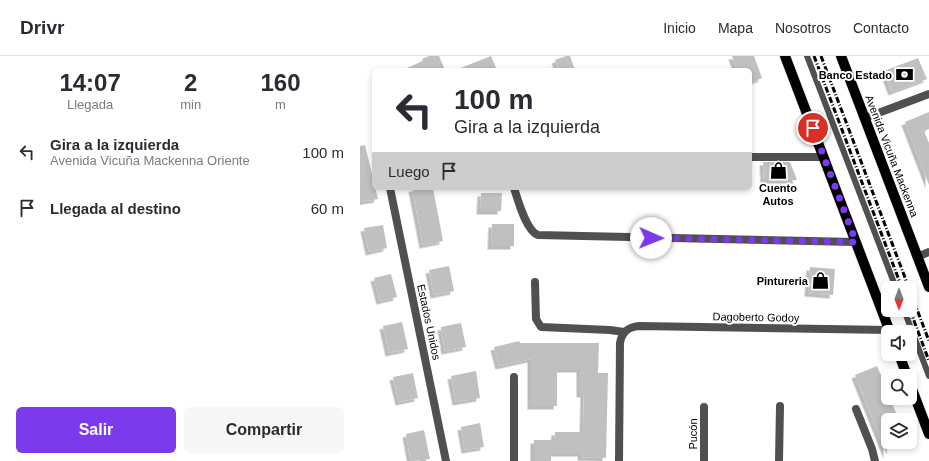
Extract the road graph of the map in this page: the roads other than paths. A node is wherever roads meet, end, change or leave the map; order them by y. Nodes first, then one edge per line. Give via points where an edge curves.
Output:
1 (785, 56) edge
2 (807, 56) edge
3 (841, 56) edge
4 (929, 94) edge
5 (865, 118) junction
6 (752, 156) edge
7 (824, 157) junction
8 (390, 190) edge
9 (515, 190) edge
10 (856, 242) junction
11 (929, 252) edge
12 (917, 256) junction
13 (893, 281) edge
14 (535, 282) dead end
15 (929, 287) edge
16 (907, 317) edge
17 (888, 325) edge
18 (881, 331) edge
19 (624, 332) junction
20 (929, 376) edge
21 (514, 377) dead end
22 (917, 402) edge
23 (780, 406) dead end
24 (704, 407) dead end
25 (856, 409) dead end
26 (929, 434) edge
27 (446, 461) edge
28 (514, 461) edge
29 (619, 461) edge
30 (704, 461) edge
31 (780, 461) edge
32 (875, 461) edge

1 - 7 main road
2 - 13 lane
3 - 5 main road, Avenida Vicuña Mackenna
4 - 5 street
5 - 12 main road, Avenida Vicuña Mackenna
6 - 7 street
7 - 10 main road
8 - 27 street, Estados Unidos
9 - 10 street via 528,226 538,235
10 - 17 main road
11 - 12 street
12 - 15 main road, Avenida Vicuña Mackenna
14 - 19 street, Dagoberto Godoy via 536,320 540,327
16 - 20 lane
18 - 19 street, Dagoberto Godoy via 633,326
19 - 29 street via 620,343
21 - 28 street
22 - 26 main road
23 - 31 street
24 - 30 street, Pucón
25 - 32 street

